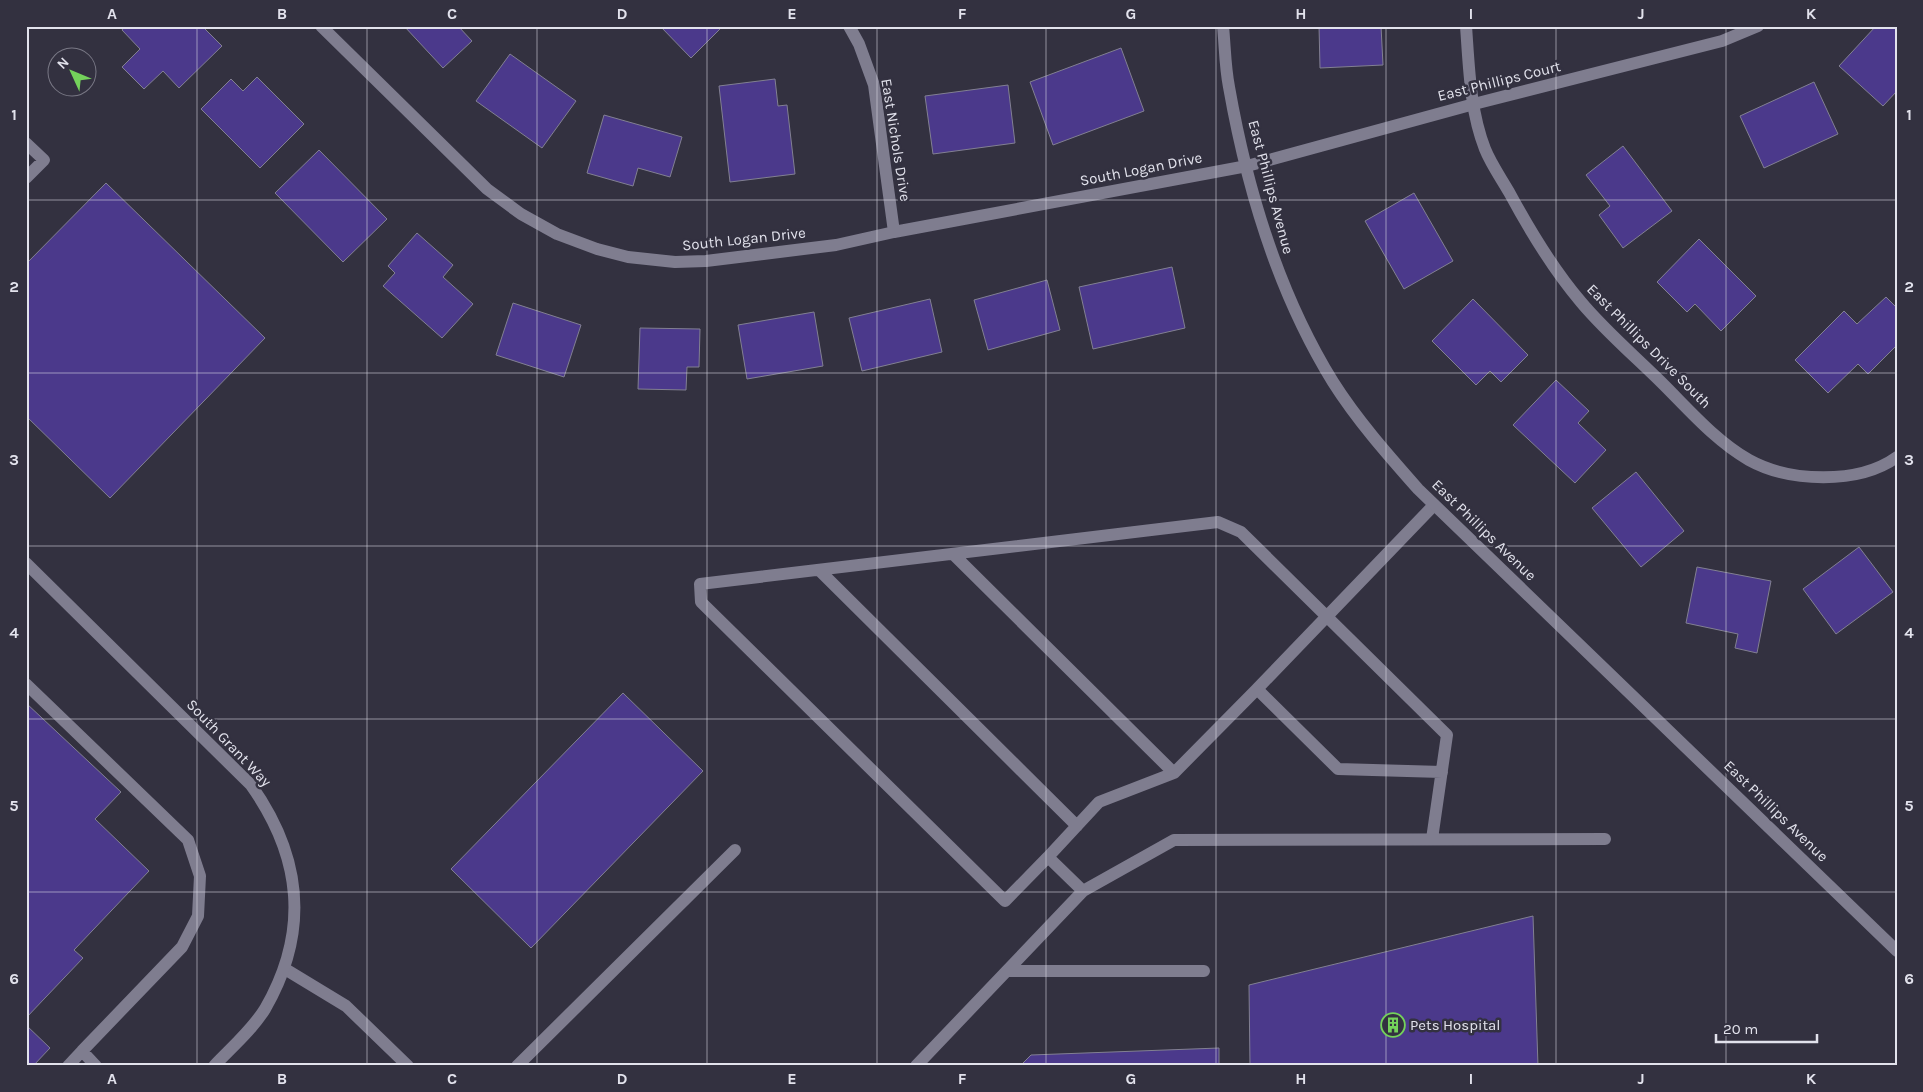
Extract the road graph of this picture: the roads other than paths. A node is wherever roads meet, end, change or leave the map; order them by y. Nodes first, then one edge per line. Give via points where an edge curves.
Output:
1 (321, 26) edge
2 (849, 26) edge
3 (1223, 26) edge
4 (1466, 26) edge
5 (1758, 26) edge
6 (1474, 104) junction
7 (26, 143) edge
8 (1247, 166) junction
9 (26, 178) edge
10 (894, 232) junction
11 (1897, 456) edge
12 (1434, 505) junction
13 (954, 555) junction
14 (26, 563) edge
15 (819, 570) junction
16 (1326, 616) junction
17 (26, 684) edge
18 (1257, 689) junction
19 (1442, 772) junction
20 (1174, 773) junction
21 (1077, 826) junction
22 (1432, 839) junction
23 (1605, 839) dead end
24 (735, 850) dead end
25 (1048, 857) junction
26 (1083, 890) junction
27 (1897, 951) edge
28 (285, 970) junction
29 (1007, 971) junction
30 (1204, 972) dead end
31 (82, 1051) junction
32 (68, 1066) edge
33 (96, 1066) edge
34 (214, 1066) edge
35 (408, 1066) edge
36 (517, 1066) edge
37 (916, 1066) edge

1 - 10 street, South Logan Drive via 487,189 521,214 557,234 597,249 675,262 698,261 836,245
2 - 10 street, East Nichols Drive via 874,85
3 - 8 street, East Phillips Avenue via 1228,85
4 - 6 street, East Phillips Drive South
5 - 6 street, East Phillips Court via 1722,41
6 - 8 street, East Phillips Court
6 - 11 street, East Phillips Drive South via 1485,149 1542,251 1582,303 1712,433 1749,460 1803,476 1824,478 1860,473
7 - 9 street via 44,160
8 - 10 street, South Logan Drive
8 - 12 street, East Phillips Avenue via 1279,273 1334,382 1380,446
12 - 16 street
12 - 27 street, East Phillips Avenue
13 - 15 street
13 - 16 street via 1218,522 1241,532
13 - 20 street
14 - 28 street, South Grant Way via 251,785 261,799 281,836 292,871 295,924
15 - 21 street
15 - 25 street via 700,584 701,602 1005,901
16 - 18 street
16 - 19 street via 1447,735
17 - 31 street via 188,840 200,876 198,916 182,947
18 - 19 street via 1338,769
18 - 20 street
19 - 22 street
20 - 21 street via 1100,802
21 - 25 street
22 - 23 street
22 - 26 street via 1174,840
24 - 36 street
25 - 26 street
26 - 29 street
28 - 34 street, South Grant Way via 264,1010
28 - 35 street via 346,1006
29 - 30 street
29 - 37 street
31 - 32 street
31 - 33 street

